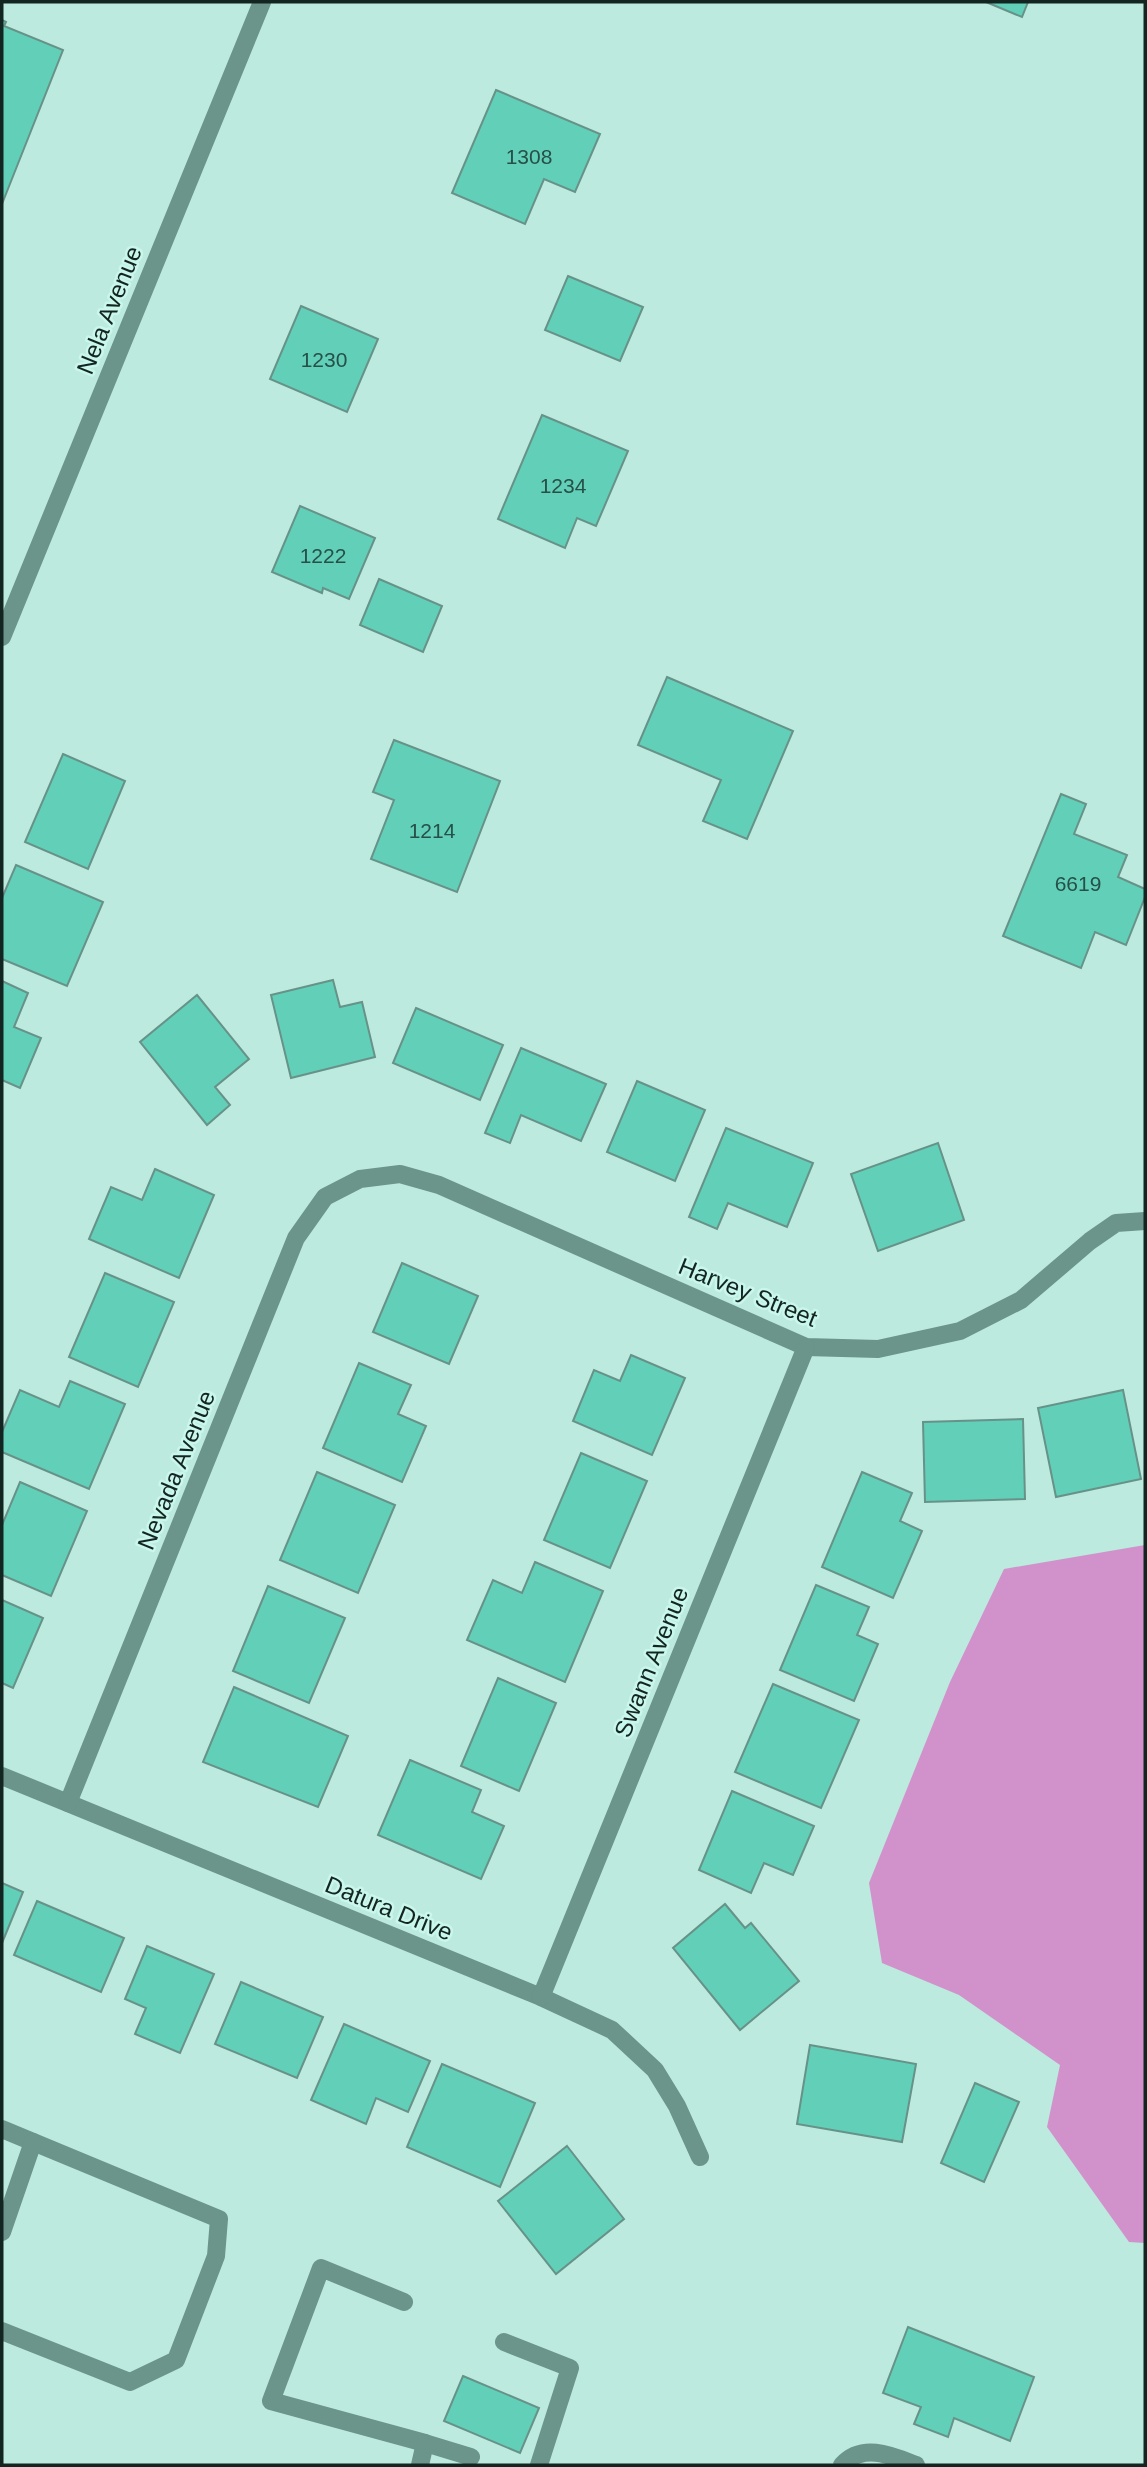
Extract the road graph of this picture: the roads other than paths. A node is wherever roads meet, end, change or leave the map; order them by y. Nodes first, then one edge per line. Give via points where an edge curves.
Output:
1 (262, 2) edge
2 (2, 637) edge
3 (360, 1179) joint
4 (1145, 1221) edge
5 (806, 1347) junction
6 (2, 1776) edge
7 (68, 1803) junction
8 (541, 1997) junction
9 (2, 2129) edge
10 (33, 2142) junction
11 (699, 2157) dead end
12 (2, 2232) edge
13 (404, 2302) dead end
14 (2, 2331) edge
15 (504, 2342) dead end
16 (425, 2443) junction
17 (471, 2457) dead end
18 (420, 2465) edge
19 (538, 2465) edge
20 (842, 2465) edge
21 (916, 2465) edge

1 - 2 street, Nela Avenue
3 - 5 street, Harvey Street via 400,1174 439,1185
3 - 7 street, Nevada Avenue via 325,1197 296,1238
4 - 5 street, Harvey Street via 1116,1223 1021,1300 960,1331 878,1349
5 - 8 street, Swann Avenue
6 - 7 street, Datura Drive
7 - 8 street, Datura Drive
8 - 11 street, Datura Drive via 612,2030 656,2070
9 - 10 street
10 - 12 street
10 - 14 street via 219,2219 216,2256 176,2360 130,2382
13 - 16 street via 321,2268 271,2401
15 - 19 street via 570,2368
16 - 17 street
16 - 18 street
20 - 21 street via 860,2454 881,2452

